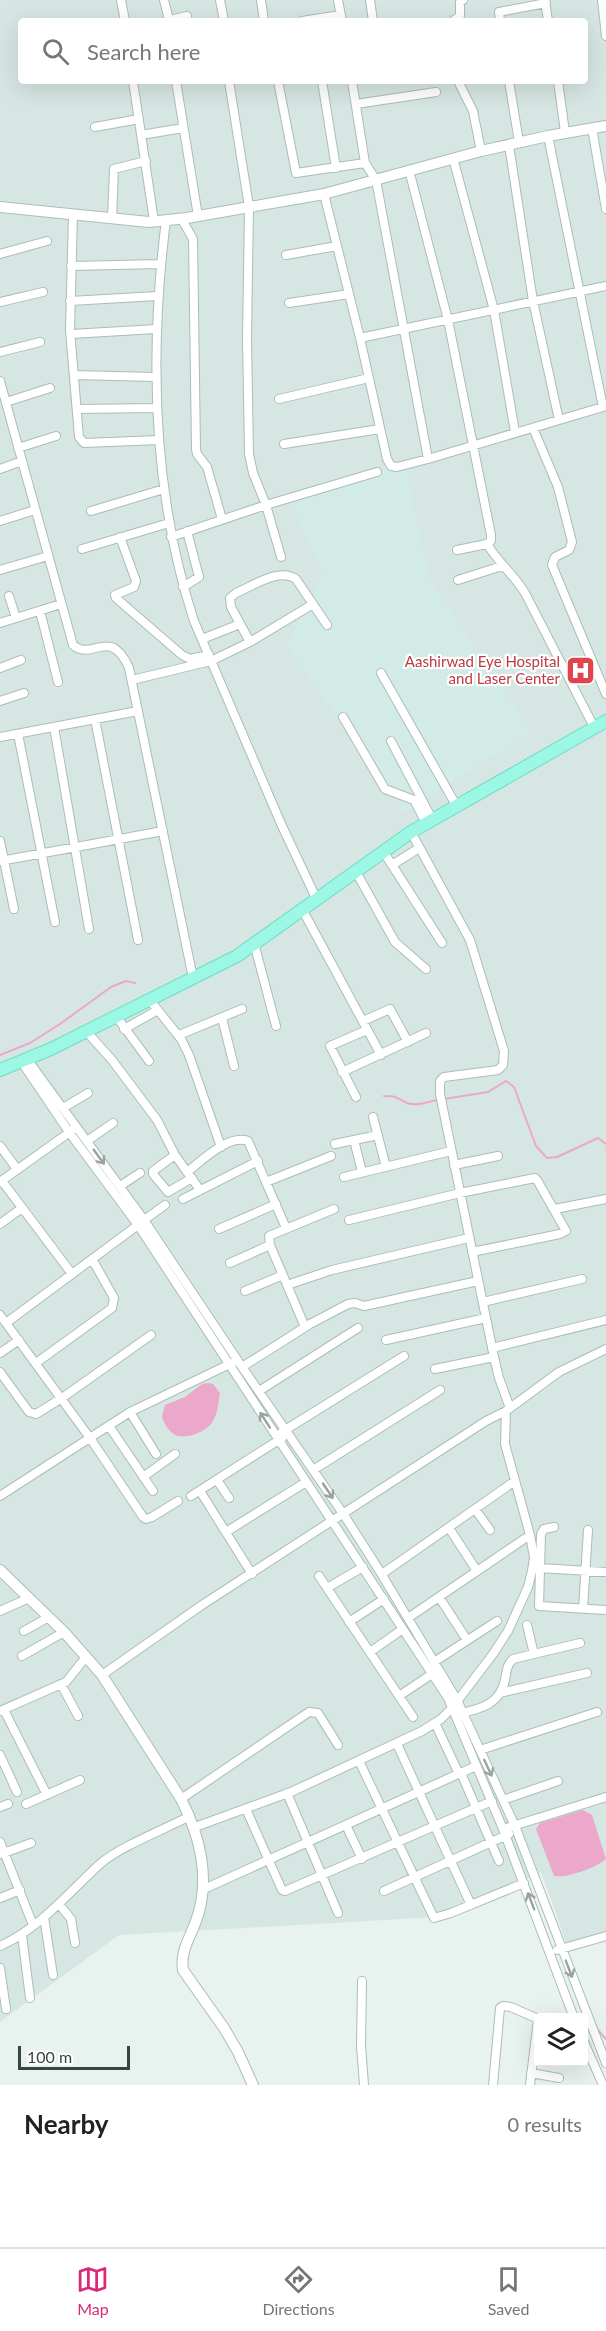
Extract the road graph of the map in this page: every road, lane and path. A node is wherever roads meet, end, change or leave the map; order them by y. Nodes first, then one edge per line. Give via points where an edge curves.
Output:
1 (121, 0) edge
2 (164, 0) edge
3 (220, 0) edge
4 (261, 0) edge
5 (338, 0) edge
6 (370, 0) edge
7 (463, 0) edge
8 (602, 0) edge
9 (545, 1) edge
10 (188, 16) dead end
11 (124, 18) edge
12 (167, 18) edge
13 (180, 18) edge
14 (223, 18) edge
15 (264, 18) edge
16 (341, 18) edge
17 (373, 18) edge
18 (457, 18) edge
19 (500, 18) edge
20 (548, 18) edge
21 (606, 36) edge
22 (133, 84) edge
23 (176, 84) edge
24 (229, 84) edge
25 (279, 84) edge
26 (322, 84) edge
27 (353, 84) edge
28 (459, 84) edge
29 (509, 84) edge
30 (558, 84) edge
31 (436, 92) dead end
32 (356, 104) junction
33 (139, 119) junction
34 (606, 126) edge
35 (95, 127) dead end
36 (183, 128) junction
37 (592, 128) junction
38 (566, 132) junction
39 (141, 135) junction
40 (548, 135) junction
41 (514, 143) junction
42 (481, 151) junction
43 (453, 158) junction
44 (146, 161) junction
45 (365, 163) junction
46 (336, 168) junction
47 (409, 170) junction
48 (376, 180) junction
49 (604, 188) edge
50 (324, 194) junction
51 (0, 207) edge
52 (249, 207) junction
53 (606, 209) edge
54 (73, 215) junction
55 (198, 216) junction
56 (180, 218) junction
57 (112, 219) junction
58 (166, 220) junction
59 (154, 221) junction
60 (47, 241) dead end
61 (338, 246) junction
62 (0, 254) edge
63 (286, 255) dead end
64 (160, 264) junction
65 (71, 266) junction
66 (606, 286) edge
67 (580, 290) junction
68 (43, 292) dead end
69 (350, 294) junction
70 (158, 296) junction
71 (70, 301) junction
72 (533, 301) junction
73 (0, 302) edge
74 (289, 303) dead end
75 (494, 310) junction
76 (448, 320) junction
77 (404, 327) junction
78 (156, 329) junction
79 (70, 334) junction
80 (360, 338) junction
81 (40, 342) dead end
82 (0, 352) edge
83 (74, 375) junction
84 (155, 377) junction
85 (369, 378) junction
86 (0, 381) edge
87 (50, 388) dead end
88 (279, 399) dead end
89 (6, 402) junction
90 (604, 406) edge
91 (156, 408) junction
92 (77, 409) junction
93 (4, 414) edge
94 (559, 420) junction
95 (533, 428) junction
96 (380, 429) junction
97 (515, 432) junction
98 (56, 436) dead end
99 (159, 440) junction
100 (284, 444) dead end
101 (473, 444) junction
102 (18, 448) junction
103 (428, 459) junction
104 (22, 461) junction
105 (0, 469) edge
106 (377, 472) dead end
107 (164, 489) junction
108 (266, 505) junction
109 (35, 510) junction
110 (91, 511) dead end
111 (222, 519) junction
112 (0, 520) edge
113 (169, 523) junction
114 (187, 531) junction
115 (120, 537) junction
116 (171, 537) junction
117 (487, 544) junction
118 (82, 549) dead end
119 (456, 550) dead end
120 (48, 556) junction
121 (281, 557) dead end
122 (502, 566) junction
123 (0, 570) edge
124 (458, 580) dead end
125 (183, 587) junction
126 (9, 596) dead end
127 (313, 603) junction
128 (62, 604) junction
129 (40, 611) junction
130 (16, 618) junction
131 (0, 623) edge
132 (240, 624) junction
133 (327, 625) dead end
134 (202, 639) junction
135 (250, 642) junction
136 (210, 658) junction
137 (21, 660) dead end
138 (0, 668) edge
139 (381, 673) dead end
140 (132, 680) junction
141 (58, 682) dead end
142 (24, 693) dead end
143 (606, 694) edge
144 (0, 701) edge
145 (138, 711) junction
146 (342, 717) dead end
147 (95, 719) junction
148 (606, 720) edge
149 (54, 727) junction
150 (594, 727) junction
151 (18, 734) junction
152 (0, 737) edge
153 (391, 741) dead end
154 (456, 805) junction
155 (429, 821) junction
156 (163, 831) junction
157 (411, 832) junction
158 (119, 839) junction
159 (0, 841) edge
160 (76, 847) junction
161 (419, 848) junction
162 (384, 850) junction
163 (40, 854) junction
164 (2, 861) edge
165 (392, 865) junction
166 (356, 870) junction
167 (316, 898) junction
168 (14, 909) dead end
169 (302, 909) junction
170 (55, 922) dead end
171 (89, 929) dead end
172 (138, 940) dead end
173 (254, 943) junction
174 (442, 943) dead end
175 (426, 969) dead end
176 (193, 978) junction
177 (149, 999) junction
178 (242, 1009) dead end
179 (158, 1010) junction
180 (116, 1016) junction
181 (222, 1018) junction
182 (363, 1021) junction
183 (276, 1026) dead end
184 (124, 1029) junction
185 (367, 1030) junction
186 (86, 1031) junction
187 (426, 1033) dead end
188 (179, 1035) junction
189 (408, 1042) junction
190 (381, 1055) junction
191 (24, 1060) junction
192 (149, 1061) dead end
193 (234, 1066) dead end
194 (0, 1070) edge
195 (342, 1072) junction
196 (88, 1094) dead end
197 (356, 1098) dead end
198 (63, 1108) junction
199 (373, 1117) dead end
200 (113, 1123) dead end
201 (73, 1130) junction
202 (378, 1135) junction
203 (354, 1140) junction
204 (87, 1141) junction
205 (335, 1144) dead end
206 (0, 1146) edge
207 (221, 1147) junction
208 (451, 1151) junction
209 (175, 1155) junction
210 (331, 1156) dead end
211 (498, 1156) dead end
212 (258, 1161) junction
213 (454, 1165) junction
214 (386, 1167) junction
215 (17, 1169) junction
216 (362, 1172) junction
217 (140, 1173) dead end
218 (189, 1175) junction
219 (344, 1177) dead end
220 (1, 1181) edge
221 (267, 1182) junction
222 (120, 1186) junction
223 (200, 1190) junction
224 (460, 1193) junction
225 (606, 1198) edge
226 (183, 1199) dead end
227 (276, 1204) junction
228 (165, 1205) dead end
229 (22, 1208) junction
230 (334, 1209) dead end
231 (555, 1209) junction
232 (349, 1220) dead end
233 (141, 1223) junction
234 (0, 1224) edge
235 (286, 1228) junction
236 (219, 1229) dead end
237 (469, 1238) junction
238 (270, 1245) junction
239 (472, 1252) junction
240 (92, 1259) junction
241 (230, 1263) dead end
242 (72, 1274) junction
243 (283, 1275) junction
244 (582, 1279) dead end
245 (478, 1281) junction
246 (287, 1285) junction
247 (245, 1291) dead end
248 (483, 1302) junction
249 (0, 1314) edge
250 (486, 1318) junction
251 (606, 1320) edge
252 (6, 1323) junction
253 (305, 1327) junction
254 (358, 1328) dead end
255 (151, 1335) dead end
256 (386, 1340) dead end
257 (19, 1341) junction
258 (606, 1348) edge
259 (493, 1352) junction
260 (0, 1353) edge
261 (404, 1356) dead end
262 (36, 1363) junction
263 (236, 1364) junction
264 (435, 1369) dead end
265 (0, 1372) edge
266 (440, 1390) dead end
267 (259, 1391) junction
268 (62, 1398) junction
269 (508, 1410) junction
270 (130, 1412) junction
271 (109, 1426) junction
272 (287, 1431) junction
273 (90, 1438) junction
274 (277, 1438) junction
275 (156, 1454) dead end
276 (175, 1454) dead end
277 (313, 1470) junction
278 (143, 1477) junction
279 (217, 1480) junction
280 (515, 1481) junction
281 (306, 1482) junction
282 (153, 1491) dead end
283 (200, 1491) junction
284 (0, 1496) edge
285 (192, 1496) dead end
286 (229, 1498) dead end
287 (178, 1501) dead end
288 (476, 1509) junction
289 (344, 1515) junction
290 (333, 1522) junction
291 (554, 1527) dead end
292 (449, 1528) junction
293 (490, 1530) dead end
294 (588, 1530) dead end
295 (226, 1532) junction
296 (530, 1535) junction
297 (363, 1567) junction
298 (539, 1569) junction
299 (0, 1570) edge
300 (477, 1571) junction
301 (585, 1571) junction
302 (606, 1572) edge
303 (252, 1574) junction
304 (382, 1574) junction
305 (319, 1576) dead end
306 (327, 1588) junction
307 (439, 1597) junction
308 (29, 1598) junction
309 (384, 1599) junction
310 (583, 1609) junction
311 (606, 1610) edge
312 (0, 1611) edge
313 (49, 1617) junction
314 (408, 1618) junction
315 (497, 1621) dead end
316 (349, 1622) junction
317 (527, 1625) dead end
318 (404, 1629) junction
319 (24, 1631) dead end
320 (64, 1632) junction
321 (467, 1640) junction
322 (580, 1643) dead end
323 (370, 1652) junction
324 (534, 1654) junction
325 (22, 1656) dead end
326 (86, 1657) junction
327 (434, 1662) junction
328 (587, 1673) dead end
329 (432, 1674) junction
330 (102, 1675) junction
331 (61, 1684) junction
332 (500, 1693) junction
333 (399, 1696) junction
334 (457, 1709) junction
335 (2, 1710) edge
336 (597, 1712) dead end
337 (78, 1716) dead end
338 (413, 1717) dead end
339 (435, 1723) junction
340 (397, 1744) junction
341 (338, 1745) dead end
342 (480, 1750) junction
343 (0, 1755) edge
344 (358, 1761) junction
345 (2, 1765) edge
346 (476, 1766) junction
347 (460, 1773) junction
348 (80, 1780) dead end
349 (558, 1782) dead end
350 (419, 1791) junction
351 (17, 1792) dead end
352 (287, 1793) junction
353 (47, 1795) junction
354 (606, 1797) edge
355 (181, 1799) junction
356 (503, 1800) junction
357 (492, 1801) junction
358 (26, 1804) dead end
359 (476, 1808) junction
360 (246, 1809) junction
361 (381, 1809) junction
362 (190, 1816) junction
363 (345, 1825) junction
364 (435, 1826) junction
365 (195, 1827) junction
366 (516, 1828) junction
367 (505, 1832) junction
368 (0, 1842) edge
369 (309, 1842) junction
370 (491, 1842) junction
371 (31, 1843) dead end
372 (397, 1843) junction
373 (2, 1853) edge
374 (362, 1859) junction
375 (268, 1860) junction
376 (451, 1860) junction
377 (500, 1861) dead end
378 (323, 1876) junction
379 (413, 1877) junction
380 (524, 1883) junction
381 (204, 1889) junction
382 (20, 1890) junction
383 (384, 1891) dead end
384 (0, 1898) edge
385 (59, 1904) junction
386 (471, 1905) junction
387 (338, 1912) dead end
388 (44, 1917) junction
389 (33, 1925) junction
390 (22, 1935) junction
391 (606, 1936) edge
392 (75, 1943) dead end
393 (0, 1946) edge
394 (561, 1949) junction
395 (550, 1952) junction
396 (0, 1968) edge
397 (53, 1975) dead end
398 (362, 1981) dead end
399 (2, 1992) edge
400 (30, 1998) dead end
401 (6, 2009) dead end
402 (572, 2013) edge
403 (534, 2017) edge
404 (534, 2050) edge
405 (588, 2052) edge
406 (606, 2063) edge
407 (531, 2073) junction
408 (559, 2078) dead end
409 (253, 2085) edge
410 (364, 2085) edge
411 (493, 2085) edge
412 (530, 2085) edge
413 (603, 2085) edge

1 - 11 street
2 - 12 street
3 - 14 street
4 - 15 street
5 - 16 street
6 - 17 street
7 - 18 street
8 - 21 street
9 - 19 street via 499,12
9 - 20 street
10 - 13 street
22 - 33 street
23 - 36 street
24 - 52 street
25 - 46 street via 296,173
26 - 46 street
27 - 32 street
28 - 42 street via 478,128
29 - 41 street
30 - 38 street
31 - 32 street
32 - 45 street
33 - 35 street
33 - 39 street
34 - 37 street
36 - 39 street
36 - 55 street
37 - 38 street
37 - 49 street
38 - 40 street
39 - 44 street
40 - 41 street
40 - 67 street
41 - 42 street
41 - 72 street
42 - 43 street
43 - 47 street
43 - 75 street
44 - 57 street via 114,168
44 - 59 street
45 - 46 street
45 - 48 street
47 - 48 street
47 - 76 street
48 - 50 street
48 - 77 street
49 - 53 street
50 - 52 street
50 - 61 street
51 - 54 street
52 - 55 street
52 - 108 street via 249,454
54 - 57 street
54 - 65 street
55 - 56 street
56 - 58 street
56 - 111 street via 193,239 196,449 207,467
57 - 59 street
58 - 59 street
58 - 64 street
60 - 62 street
61 - 63 street
61 - 69 street
64 - 65 street
64 - 70 street
65 - 71 street
66 - 67 street
67 - 72 street
67 - 90 street
68 - 73 street
69 - 74 street
69 - 80 street
70 - 71 street
70 - 78 street
71 - 79 street
72 - 75 street
72 - 94 street
75 - 76 street
75 - 97 street
76 - 77 street
76 - 101 street
77 - 80 street
77 - 103 street
78 - 79 street
78 - 84 street
79 - 83 street
80 - 85 street
81 - 82 street
83 - 84 street
83 - 92 street
84 - 91 street
85 - 88 street
85 - 96 street
86 - 89 street
87 - 89 street
89 - 93 street
90 - 94 street
91 - 92 street
91 - 99 street
92 - 99 street via 79,437 84,443
93 - 102 street
94 - 95 street
95 - 97 street
95 - 143 street via 558,486 572,542 552,565
96 - 100 street
96 - 103 street via 391,466
97 - 101 street
98 - 102 street
99 - 107 street
101 - 103 street
101 - 117 street via 491,535
102 - 104 street
104 - 105 street
104 - 109 street
106 - 108 street
107 - 110 street
107 - 113 street
108 - 111 street
108 - 121 street
109 - 112 street
109 - 120 street
111 - 114 street
113 - 115 street
113 - 116 street
114 - 116 street
114 - 125 street via 200,577
115 - 118 street
115 - 136 street via 136,581 134,587 115,595 116,598 182,655
116 - 125 street
117 - 119 street
117 - 122 street
120 - 123 street
120 - 128 street
122 - 124 street
122 - 150 street via 525,593
125 - 134 street
126 - 130 street
127 - 132 street via 296,579 278,575 231,596 230,603
127 - 133 street
127 - 135 street
128 - 129 street
128 - 140 street via 73,645 77,649 114,647 121,651
129 - 130 street
129 - 141 street
130 - 131 street
132 - 134 street
132 - 135 street
134 - 136 street
135 - 136 street
136 - 140 street
136 - 167 street
137 - 138 street
139 - 154 street
140 - 145 street
142 - 144 street
145 - 147 street
145 - 156 street
146 - 155 street via 385,789 414,800
147 - 149 street
147 - 158 street
148 - 150 main road
149 - 151 street
149 - 160 street
150 - 154 main road
151 - 152 street
151 - 163 street
153 - 155 street
154 - 155 main road
155 - 157 main road
156 - 158 street
156 - 176 street
157 - 161 street
157 - 162 main road
158 - 160 street
158 - 172 street
159 - 164 street
160 - 163 street
160 - 171 street
161 - 165 street
161 - 208 street via 470,940 505,1060 498,1070 444,1077 440,1081
162 - 165 street
162 - 166 main road
163 - 164 street
163 - 170 street
164 - 168 street
165 - 174 street
166 - 167 main road
166 - 175 street via 395,942
167 - 169 main road
169 - 173 main road
169 - 182 street
173 - 176 main road
173 - 183 street
176 - 177 main road
177 - 179 street
177 - 180 main road
178 - 181 street
179 - 184 street
179 - 188 street
180 - 184 street
180 - 186 main road
181 - 188 street
181 - 193 street
182 - 185 street
182 - 189 street via 390,1009
184 - 192 street
185 - 190 street
185 - 195 street via 330,1046
186 - 191 main road
186 - 209 street via 157,1120
187 - 189 street
188 - 207 street
189 - 190 street
190 - 195 street
191 - 194 main road
191 - 198 street
191 - 201 street
195 - 197 street
196 - 198 street
198 - 201 street
199 - 202 street
200 - 204 street
201 - 204 street
201 - 215 street
201 - 233 street
202 - 203 street
202 - 214 street
203 - 205 street
203 - 216 street
204 -> 222 street
206 - 215 street
207 - 212 street via 243,1139 252,1146
207 - 218 street
208 - 213 street
208 - 214 street
209 - 218 street
209 - 218 street via 153,1174 168,1192
210 - 221 street
211 - 213 street
212 - 221 street
212 - 223 street
213 - 224 street
214 - 216 street
215 - 220 street
216 - 219 street
217 - 222 street
218 - 223 street
220 - 229 street
221 - 227 street
222 - 233 street
223 - 226 street
224 - 231 street via 535,1178
224 - 232 street
224 - 237 street
225 - 231 street
227 - 235 street
227 - 236 street
228 - 233 street
229 - 234 street
229 - 242 street
230 - 235 street
231 - 239 street via 566,1228 564,1233
233 - 240 street
233 - 263 street
235 - 238 street via 269,1236
237 - 239 street
237 - 246 street via 332,1270
238 - 241 street
238 - 243 street
239 - 245 street
240 - 242 street
240 - 262 street via 114,1298 112,1308
242 - 252 street
243 - 246 street
243 - 247 street
244 - 248 street
245 - 248 street
245 - 253 street via 364,1306 355,1303
246 - 253 street
248 - 250 street
249 - 252 street
250 - 256 street
250 - 259 street
251 - 259 street
252 - 257 street
253 - 263 street
254 - 267 street
255 - 268 street
257 - 260 street
257 - 262 street
258 - 269 street via 559,1372
259 - 264 street
259 - 269 street
261 - 272 street
262 - 268 street
263 - 267 street
263 - 270 street
274 -> 263 street
265 - 268 street via 32,1414
266 - 277 street
267 - 272 street
268 - 273 street
269 - 280 street via 505,1444
269 - 289 street
270 - 271 street
270 - 275 street
271 - 273 street
271 - 278 street
272 - 274 street
272 - 277 street
273 - 284 street
273 - 287 street via 143,1517 149,1519
274 - 279 street
274 - 281 street
276 - 278 street
277 -> 289 street
278 - 282 street
279 - 283 street
279 - 286 street
280 - 288 street
280 - 296 street
281 - 290 street
281 - 295 street
283 - 285 street
283 - 295 street
288 - 292 street
288 - 293 street
289 - 290 street
289 - 304 street
290 - 297 street
290 - 303 street
291 - 298 street via 541,1534
292 - 300 street
292 - 304 street
294 - 301 street
295 - 303 street
296 - 300 street
296 - 334 street via 532,1571 513,1620
297 - 306 street
297 - 309 street
298 - 301 street
298 - 310 street via 539,1606
299 - 308 street
300 - 307 street
301 - 302 street
301 - 310 street
303 - 330 street
304 - 314 street
305 - 306 street
306 - 316 street
307 - 314 street
307 - 321 street
308 - 312 street
308 - 313 street
309 - 316 street
309 - 318 street
310 - 311 street
313 - 319 street
313 - 320 street
314 - 327 street
315 - 321 street
316 - 323 street
317 - 324 street
318 - 323 street
318 - 329 street
320 - 325 street
320 - 326 street
321 - 327 street
322 - 324 street
323 - 333 street
324 - 332 street via 509,1663
326 - 330 street
326 - 331 street
327 - 334 street
328 - 332 street
329 - 333 street
329 - 334 street
330 - 355 street
331 - 335 street
331 - 337 street
332 - 334 street via 484,1707
333 - 338 street
334 - 339 street
334 - 342 street
334 - 346 street
335 - 353 street
336 - 342 street
339 - 340 street
339 - 347 street
340 - 344 street
340 - 350 street
341 - 355 street via 318,1713 309,1712
342 -> 356 street
343 - 345 street
344 - 352 street
344 - 361 street
345 - 351 street
346 - 347 street
346 - 357 street
347 - 350 street
347 - 359 street
348 - 353 street
349 - 356 street
350 - 361 street
350 - 364 street
352 - 360 street
352 - 369 street
353 - 358 street
354 - 366 street
355 - 362 street
356 - 366 street
357 - 359 street
357 - 367 street
359 - 364 street
359 - 370 street
360 - 365 street
360 - 375 street
361 - 363 street
361 - 372 street
362 - 365 street
362 - 385 street via 107,1859
363 - 369 street
363 - 374 street
364 - 372 street
364 - 376 street
365 - 381 street
366 - 367 street
366 - 394 street
367 - 370 street
367 - 380 street
368 - 373 street
369 - 375 street
369 - 378 street
370 - 376 street
370 - 377 street
371 - 373 street
372 - 374 street
372 - 379 street
373 - 382 street
374 - 378 street
375 - 378 street via 283,1891
375 - 381 street
376 - 379 street
376 - 386 street
378 - 387 street
379 - 383 street
379 - 386 street via 434,1918
380 - 386 street
395 -> 380 street
381 - 409 street via 182,1961 187,1977 224,2028
382 - 384 street
382 - 389 street
385 - 388 street
385 - 392 street via 71,1919
388 - 389 street
388 - 397 street
389 - 390 street
390 - 393 street
390 - 400 street
391 - 394 street
394 - 395 street
394 -> 406 street
395 - 402 street
396 - 399 street
398 - 410 street
399 - 401 street
403 - 411 street via 511,2007 500,2008
404 - 407 street
405 - 413 street
407 - 408 street
407 - 412 street

